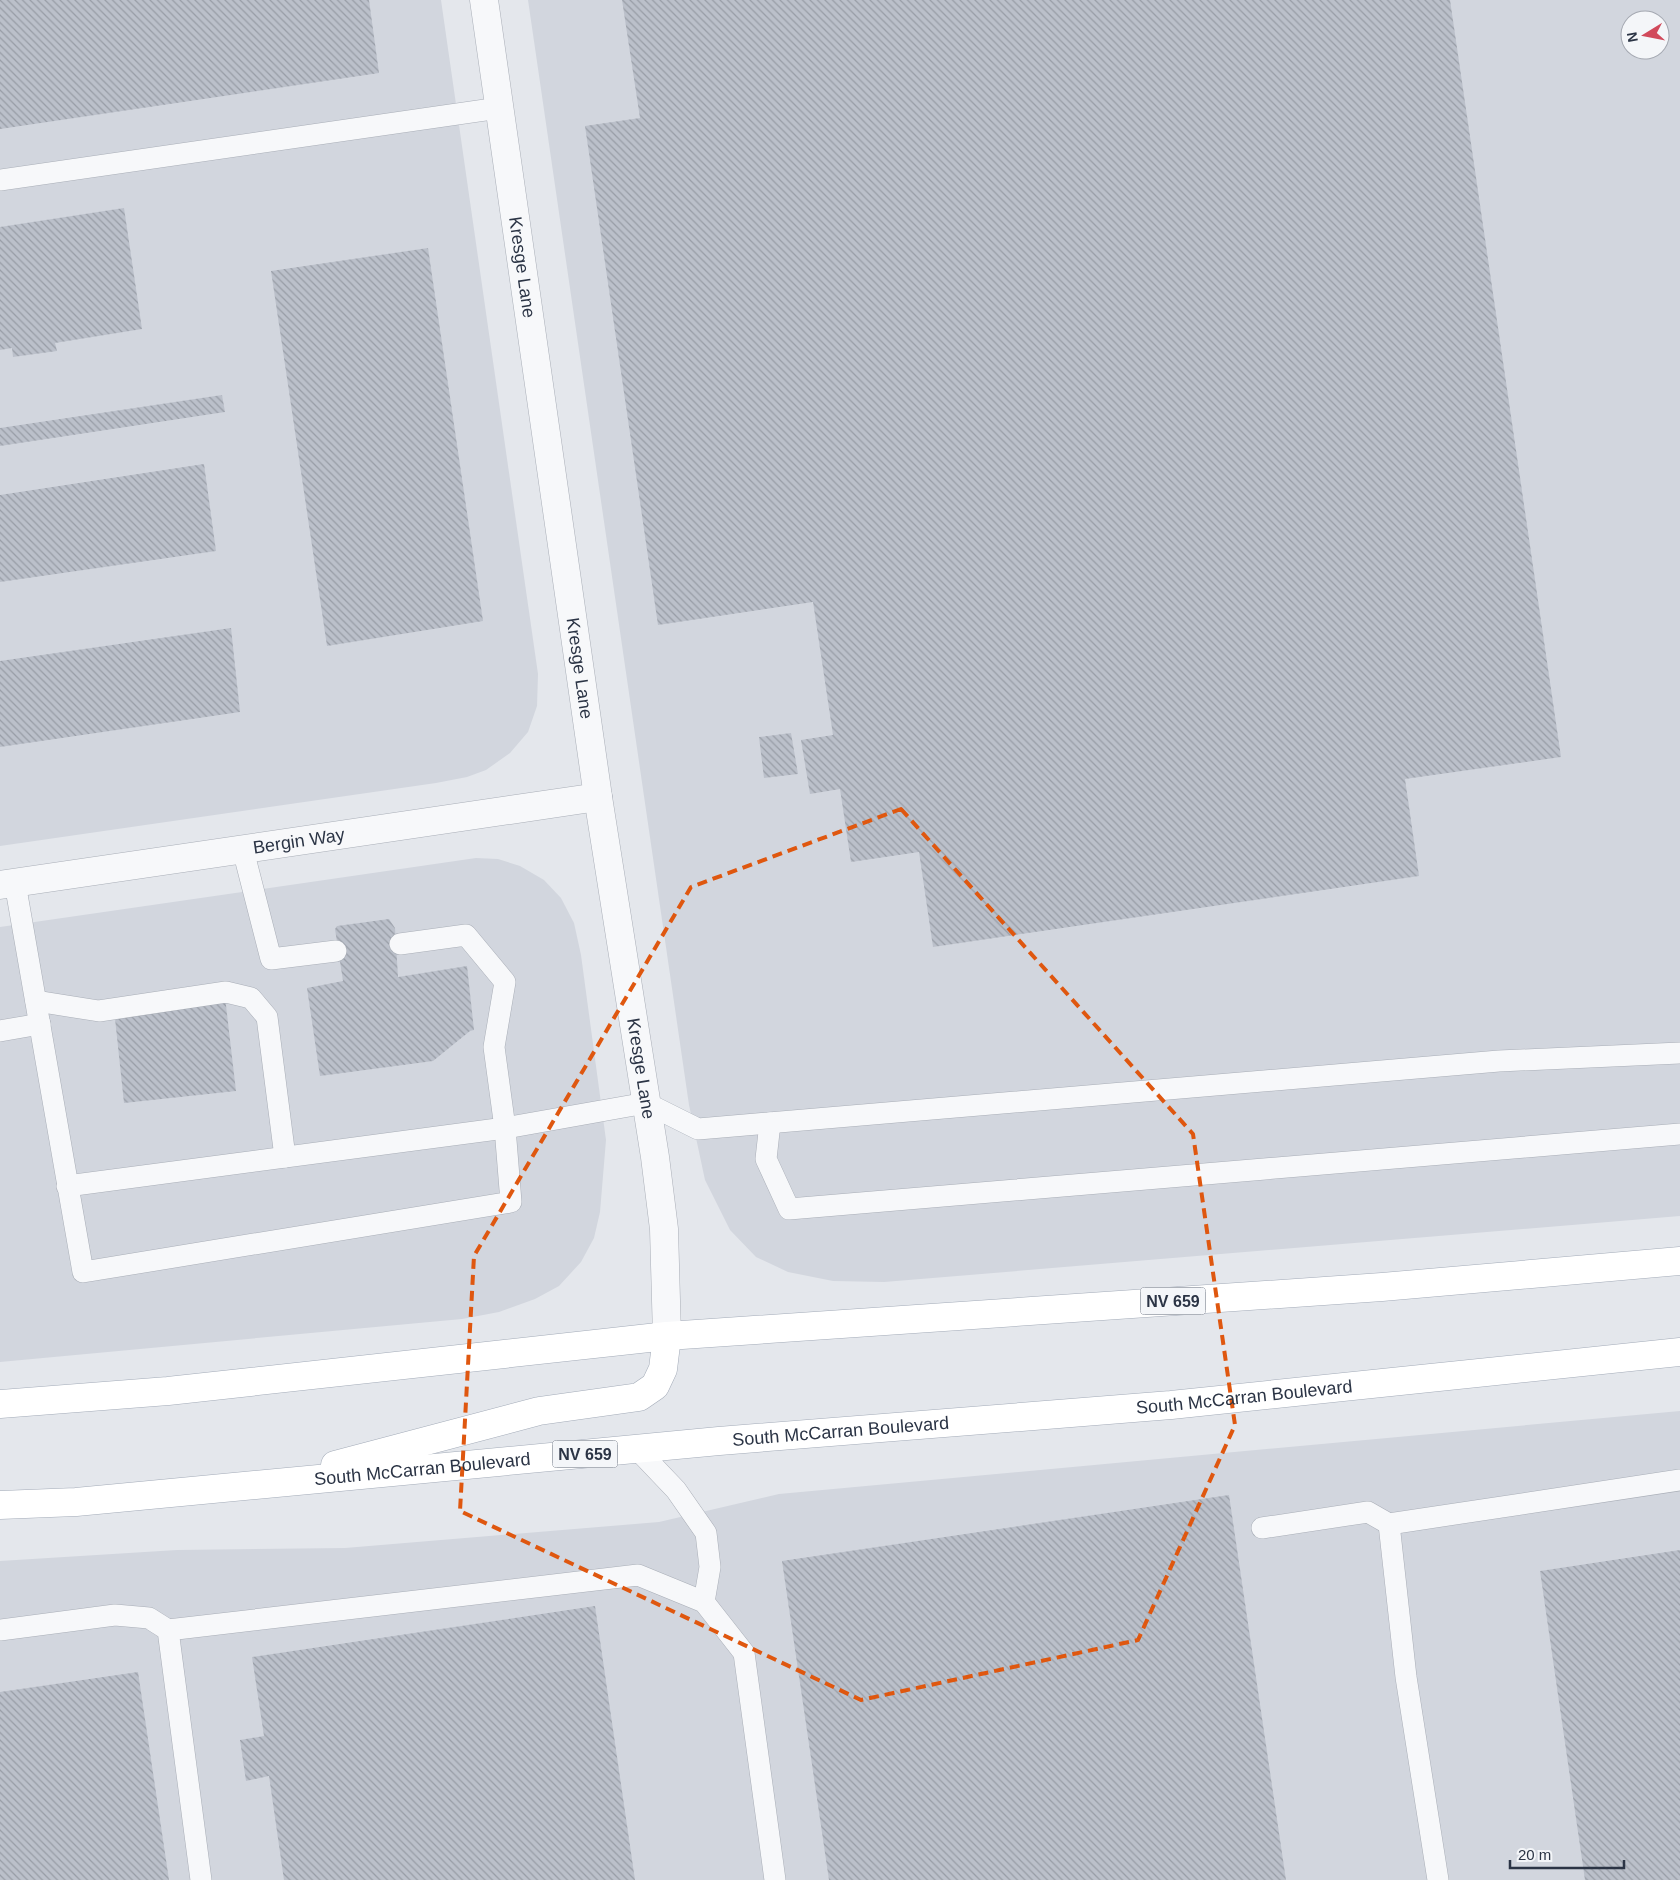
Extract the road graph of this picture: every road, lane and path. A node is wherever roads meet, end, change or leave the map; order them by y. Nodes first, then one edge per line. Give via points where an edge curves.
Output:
1 (484, 0) edge
2 (499, 108) junction
3 (0, 180) edge
4 (598, 797) junction
5 (243, 850) junction
6 (7, 884) edge
7 (400, 944) dead end
8 (336, 951) dead end
9 (36, 1001) junction
10 (40, 1024) junction
11 (0, 1031) edge
12 (1680, 1052) edge
13 (646, 1103) junction
14 (770, 1123) junction
15 (506, 1128) junction
16 (1680, 1134) edge
17 (285, 1157) junction
18 (68, 1186) junction
19 (1680, 1261) edge
20 (666, 1336) junction
21 (1676, 1354) edge
22 (0, 1404) edge
23 (637, 1449) junction
24 (1680, 1480) edge
25 (254, 1486) junction
26 (0, 1505) edge
27 (1389, 1524) junction
28 (1262, 1528) dead end
29 (704, 1602) junction
30 (0, 1630) edge
31 (168, 1630) junction
32 (200, 1880) edge
33 (775, 1880) edge
34 (1438, 1880) edge

1 - 2 street, Kresge Lane
2 - 3 lane
2 - 4 street, Kresge Lane
4 - 5 street, Bergin Way
4 - 13 street, Kresge Lane
5 - 6 street, Bergin Way
5 - 8 lane via 272,959
6 - 9 lane
7 - 15 lane via 466,935 505,982 494,1047
9 - 10 lane
9 - 17 lane via 99,1011 226,992 251,998 267,1017
10 - 11 lane
10 - 18 lane
12 - 14 lane via 1499,1060
13 - 14 lane via 698,1129
13 - 15 lane
13 - 20 street, Kresge Lane via 664,1229
14 - 16 lane via 766,1159 789,1209
15 - 17 lane
15 - 18 lane via 512,1202 83,1272
17 - 18 lane
19 - 20 main road, NV 659 via 1372,1287
20 - 22 main road, NV 659 via 168,1391
20 - 25 main road via 663,1369 655,1386 639,1397 539,1411
21 - 23 main road, South McCarran Boulevard / NV 659 via 1171,1405
23 - 25 main road, South McCarran Boulevard / NV 659
23 - 29 lane via 676,1490 706,1532 710,1567
24 - 27 lane
25 - 26 main road, South McCarran Boulevard / NV 659 via 76,1502
27 - 28 lane via 1368,1512
27 - 34 lane via 1406,1677
29 - 31 lane via 638,1575
29 - 33 lane via 744,1654
30 - 31 lane via 115,1615 149,1618
31 - 32 lane

